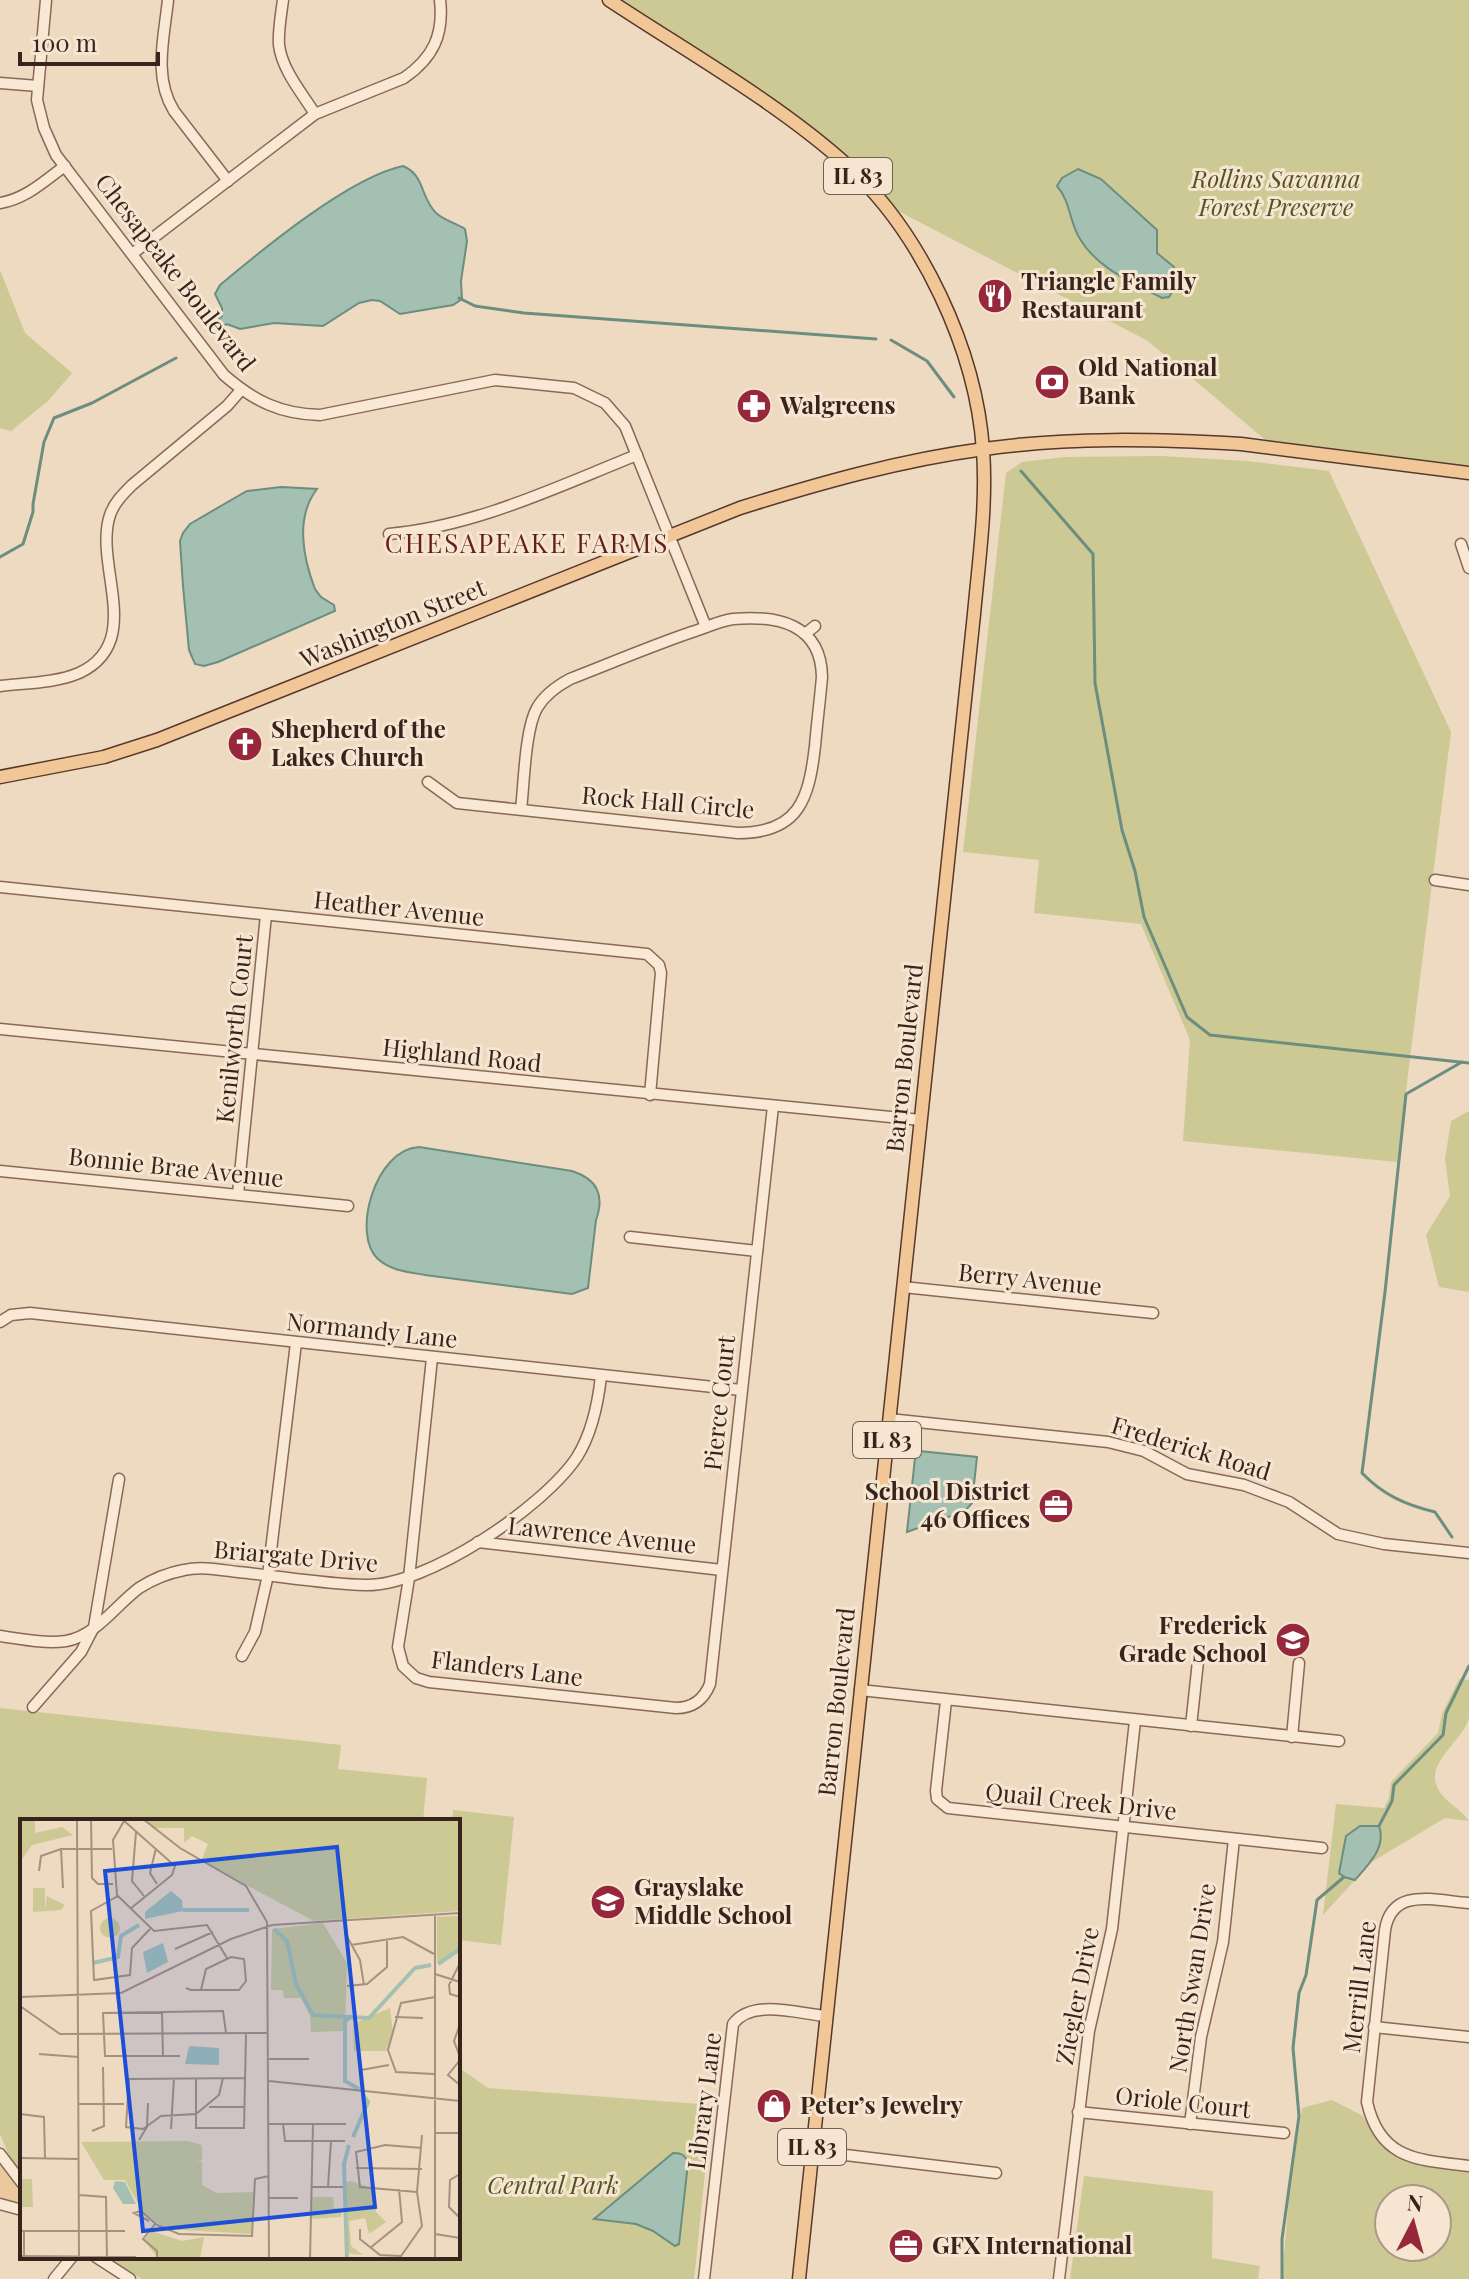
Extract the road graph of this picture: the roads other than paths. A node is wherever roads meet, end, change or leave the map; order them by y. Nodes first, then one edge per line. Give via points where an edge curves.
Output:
1 (46, 0) edge
2 (168, 0) edge
3 (283, 0) edge
4 (440, 0) edge
5 (609, 0) edge
6 (0, 83) edge
7 (38, 86) junction
8 (315, 114) junction
9 (65, 166) junction
10 (228, 181) junction
11 (0, 203) edge
12 (132, 254) junction
13 (241, 390) junction
14 (983, 449) junction
15 (637, 455) junction
16 (1469, 473) edge
17 (389, 534) dead end
18 (669, 538) junction
19 (1461, 544) dead end
20 (1469, 568) edge
21 (815, 626) dead end
22 (706, 627) junction
23 (805, 634) junction
24 (0, 686) edge
25 (0, 777) edge
26 (428, 782) dead end
27 (521, 810) junction
28 (1435, 880) dead end
29 (1469, 885) edge
30 (0, 887) edge
31 (266, 915) junction
32 (0, 1029) edge
33 (251, 1056) junction
34 (650, 1095) junction
35 (773, 1106) junction
36 (921, 1120) junction
37 (0, 1171) edge
38 (238, 1194) junction
39 (348, 1206) dead end
40 (630, 1237) dead end
41 (757, 1251) junction
42 (903, 1287) junction
43 (1153, 1313) dead end
44 (0, 1322) edge
45 (296, 1343) junction
46 (432, 1358) junction
47 (601, 1376) junction
48 (741, 1390) junction
49 (889, 1419) junction
50 (119, 1479) dead end
51 (478, 1542) junction
52 (1469, 1553) edge
53 (722, 1570) junction
54 (268, 1575) junction
55 (409, 1578) junction
56 (94, 1627) junction
57 (0, 1636) edge
58 (1199, 1652) dead end
59 (242, 1656) dead end
60 (1299, 1663) dead end
61 (860, 1690) junction
62 (699, 1701) joint
63 (946, 1701) junction
64 (33, 1707) dead end
65 (1135, 1721) junction
66 (1191, 1726) junction
67 (1292, 1737) junction
68 (1339, 1741) dead end
69 (1125, 1827) junction
70 (1234, 1839) junction
71 (1322, 1848) dead end
72 (1469, 1903) edge
73 (826, 2016) junction
74 (1374, 2027) junction
75 (1469, 2037) edge
76 (1078, 2112) junction
77 (1190, 2124) junction
78 (1284, 2133) dead end
79 (812, 2151) junction
80 (0, 2154) edge
81 (1469, 2166) edge
82 (996, 2173) dead end
83 (20, 2180) edge
84 (0, 2204) edge
85 (20, 2209) edge
86 (70, 2259) edge
87 (99, 2259) edge
88 (54, 2279) edge
89 (130, 2279) edge
90 (704, 2279) edge
91 (799, 2279) edge
92 (1059, 2279) edge

1 - 7 street, Chesapeake Boulevard
2 - 10 street via 160,78 174,111
3 - 8 street via 281,53
4 - 8 street via 437,43 416,70
5 - 14 main road, Barron Boulevard / IL 83 via 811,136 886,208 950,318 969,374
6 - 7 street
7 - 9 street, Chesapeake Boulevard via 44,128
8 - 10 street
9 - 11 street via 17,199
9 - 12 street, Chesapeake Boulevard
10 - 12 street
12 - 13 street, Chesapeake Boulevard
13 - 15 street, Chesapeake Boulevard via 283,411 320,415 495,380 574,388 593,395 617,415
13 - 24 street via 132,485 110,514 105,544 115,613 104,651 79,673
14 - 16 main road, Washington Street via 1117,439 1241,444
14 - 18 main road, Washington Street via 834,479 740,508
14 - 36 main road, Barron Boulevard / IL 83 via 984,507
15 - 17 street via 483,516
15 - 18 street, Chesapeake Boulevard
18 - 22 street, Chesapeake Boulevard
18 - 25 main road, Washington Street via 157,740 104,757
19 - 20 street
21 - 23 street
22 - 23 street via 730,619 768,618
22 - 27 street via 570,679 545,696 531,724
23 - 27 street, Rock Hall Circle via 819,655 822,677 811,783 790,822 759,833 738,833
26 - 27 street, Rock Hall Circle via 457,803
28 - 29 street
30 - 31 street, Heather Avenue
31 - 33 street, Kenilworth Court
31 - 34 street, Heather Avenue via 647,954 661,973
32 - 33 street, Highland Road
33 - 34 street, Highland Road
33 - 38 street, Kenilworth Court
34 - 35 street, Highland Road
35 - 36 street, Highland Road
35 - 41 street, Pierce Court
36 - 42 main road, Barron Boulevard / IL 83
37 - 38 street, Bonnie Brae Avenue
38 - 39 street, Bonnie Brae Avenue
40 - 41 street
41 - 48 street, Pierce Court
42 - 43 street, Berry Avenue
42 - 49 main road, Barron Boulevard / IL 83
44 - 45 street, Normandy Lane via 30,1313
45 - 46 street, Normandy Lane
45 - 54 street
46 - 47 street, Normandy Lane
46 - 55 street
47 - 48 street, Normandy Lane
47 - 51 street, Briargate Drive via 591,1425 563,1476
48 - 53 street, Pierce Court
49 - 52 street, Frederick Road via 1108,1442 1144,1451 1187,1474 1244,1485 1289,1502 1338,1534
49 - 61 main road, Barron Boulevard / IL 83
50 - 56 street
51 - 53 street, Lawrence Avenue
51 - 55 street, Briargate Drive
53 - 62 street, Pierce Court via 710,1684
54 - 55 street, Briargate Drive via 364,1585
54 - 56 street, Briargate Drive via 188,1569 163,1576 141,1587
54 - 59 street via 255,1632
55 - 62 street, Flanders Lane via 398,1647 403,1666 416,1678 676,1708
56 - 57 street, Briargate Drive via 68,1641
56 - 64 street, Briargate Drive via 81,1652
58 - 66 street
60 - 67 street
61 - 63 street
61 - 73 main road, Barron Boulevard / IL 83
63 - 65 street
63 - 69 street, Quail Creek Drive via 936,1791 941,1804
65 - 66 street
65 - 69 street, Ziegler Drive
66 - 67 street
67 - 68 street
69 - 70 street, Quail Creek Drive
69 - 76 street, Ziegler Drive
70 - 71 street, Quail Creek Drive
70 - 77 street, North Swan Drive via 1223,1942 1201,2037
72 - 74 street, Merrill Lane via 1412,1899 1389,1913
73 - 79 main road, Barron Boulevard / IL 83
73 - 90 street, Library Lane via 756,2010 733,2024
74 - 75 street
74 - 81 street, Merrill Lane via 1367,2102 1373,2125 1388,2144 1409,2157
76 - 77 street, Oriole Court
76 - 92 street, Ziegler Drive
77 - 78 street, Oriole Court
79 - 82 street
79 - 91 main road, Barron Boulevard / IL 83
80 - 83 street
84 - 85 street
86 - 88 street
87 - 89 street

